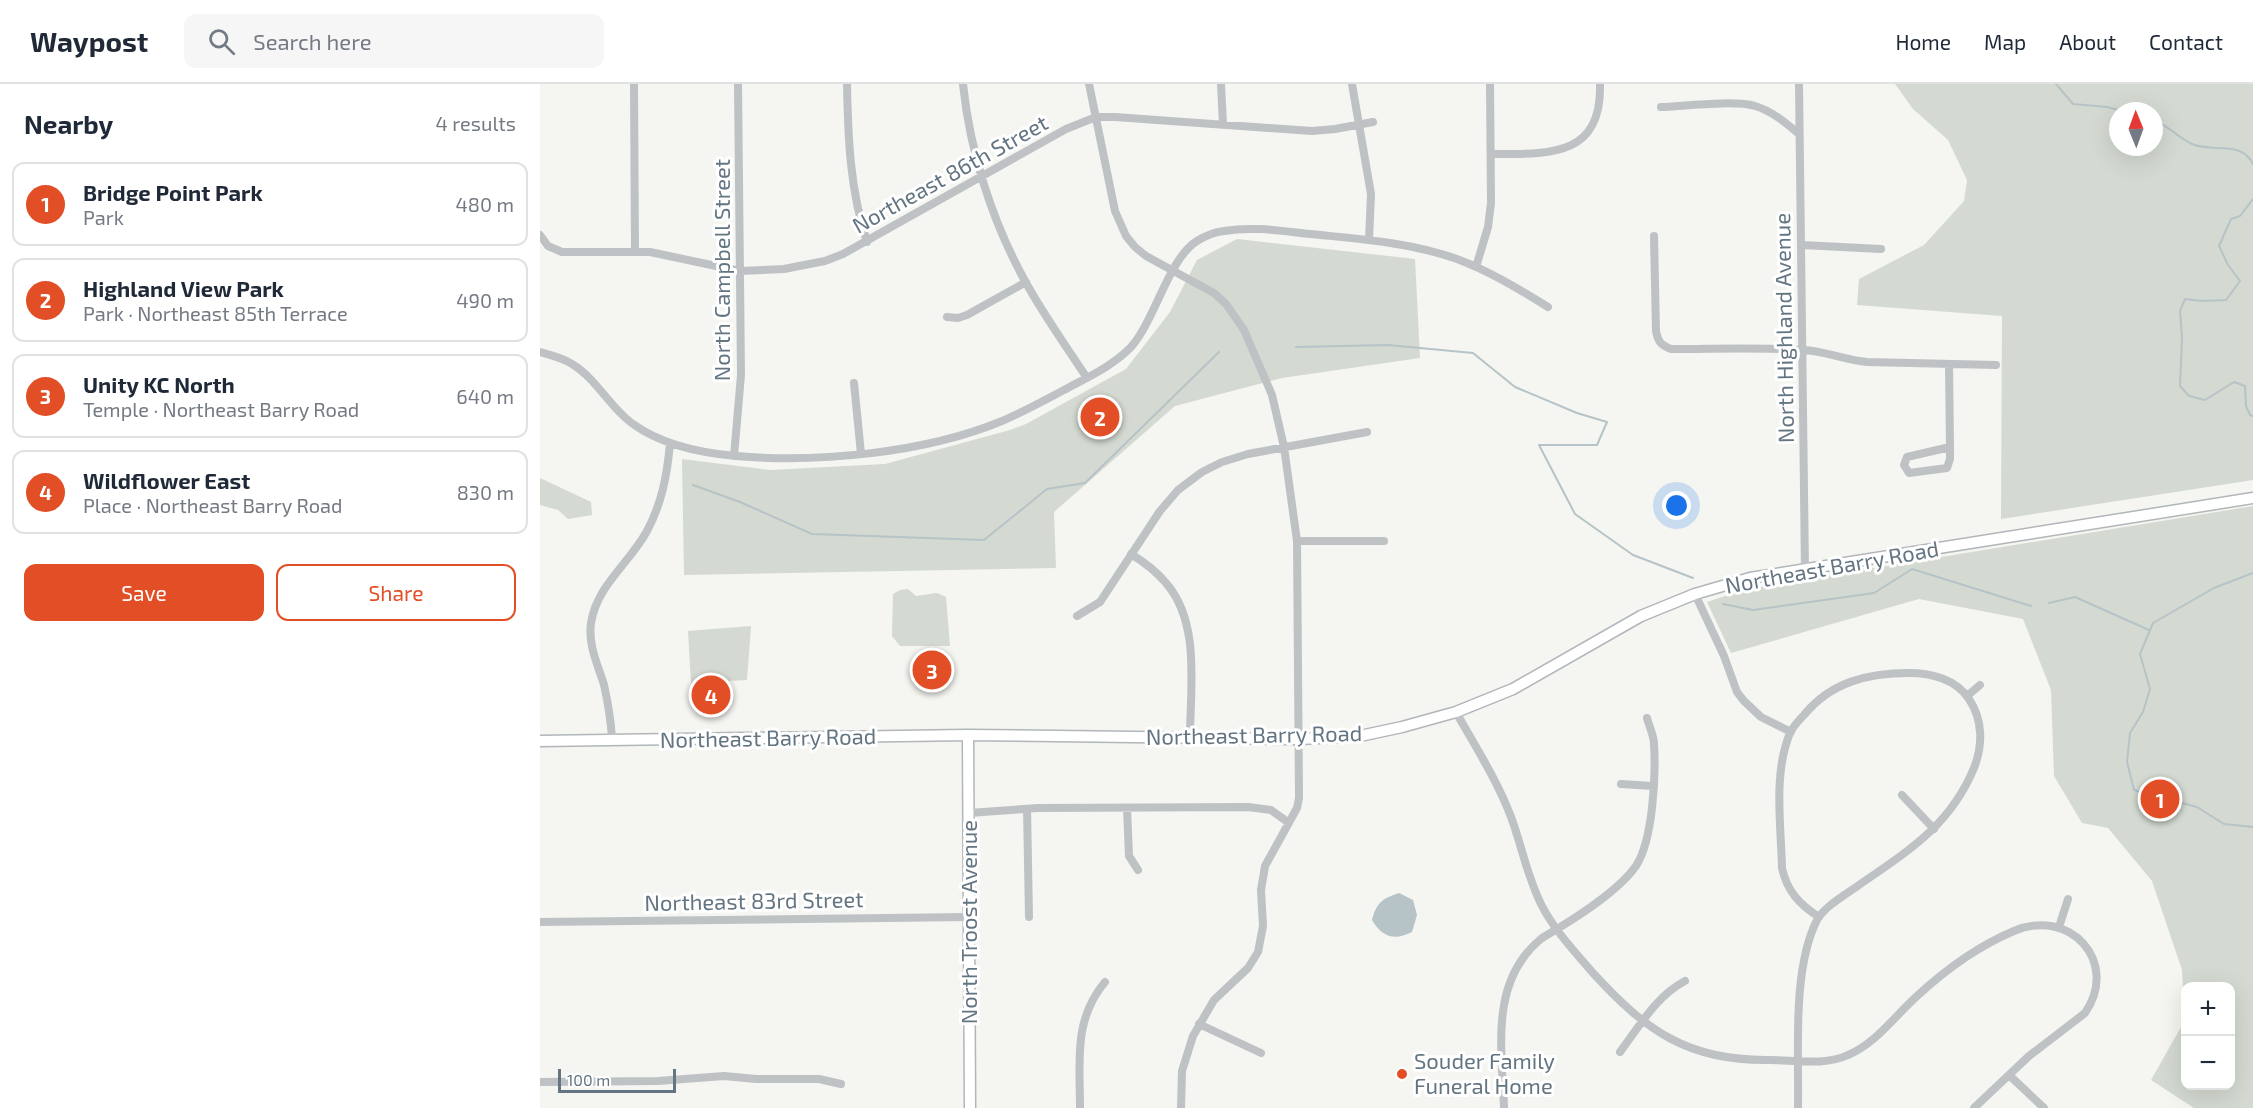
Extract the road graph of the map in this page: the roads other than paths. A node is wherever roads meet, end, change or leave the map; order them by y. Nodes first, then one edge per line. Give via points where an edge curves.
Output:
1 (634, 84) edge
2 (738, 84) edge
3 (847, 84) edge
4 (963, 84) edge
5 (1089, 84) edge
6 (1221, 84) edge
7 (1352, 84) edge
8 (1490, 84) edge
9 (1600, 84) edge
10 (1799, 84) edge
11 (1661, 107) dead end
12 (1096, 117) junction
13 (1373, 122) dead end
14 (1223, 124) junction
15 (1360, 124) junction
16 (1799, 134) junction
17 (1491, 153) junction
18 (982, 176) junction
19 (540, 235) edge
20 (1654, 236) dead end
21 (1369, 240) junction
22 (867, 242) junction
23 (1802, 245) junction
24 (1881, 249) dead end
25 (635, 251) junction
26 (1476, 267) junction
27 (740, 271) junction
28 (1174, 271) junction
29 (1026, 282) junction
30 (1548, 307) dead end
31 (947, 317) dead end
32 (1803, 350) junction
33 (540, 352) edge
34 (1950, 364) junction
35 (1996, 366) dead end
36 (1087, 378) junction
37 (854, 383) dead end
38 (1367, 432) dead end
39 (670, 444) junction
40 (1284, 447) junction
41 (1950, 447) junction
42 (861, 454) junction
43 (734, 456) junction
44 (2253, 498) edge
45 (1297, 541) junction
46 (1384, 541) dead end
47 (1131, 554) junction
48 (1805, 571) junction
49 (1695, 594) junction
50 (1077, 616) dead end
51 (1980, 685) dead end
52 (1967, 696) junction
53 (1456, 712) junction
54 (1647, 718) dead end
55 (1791, 732) junction
56 (968, 735) junction
57 (1190, 738) junction
58 (612, 739) junction
59 (1299, 739) junction
60 (540, 741) edge
61 (1621, 784) dead end
62 (1653, 786) junction
63 (1902, 795) dead end
64 (1128, 808) junction
65 (1028, 809) junction
66 (969, 813) junction
67 (1289, 823) junction
68 (1934, 829) junction
69 (1138, 870) dead end
70 (2068, 899) dead end
71 (968, 917) junction
72 (1029, 917) dead end
73 (1819, 917) junction
74 (540, 922) edge
75 (2059, 927) junction
76 (1557, 930) junction
77 (1685, 981) dead end
78 (1105, 982) dead end
79 (1643, 1023) junction
80 (1199, 1024) junction
81 (1620, 1052) dead end
82 (1261, 1053) dead end
83 (1798, 1060) junction
84 (2009, 1075) junction
85 (540, 1082) edge
86 (841, 1084) dead end
87 (970, 1108) edge
88 (1080, 1108) edge
89 (1180, 1108) edge
90 (1504, 1108) edge
91 (1798, 1108) edge
92 (1974, 1108) edge
93 (2044, 1108) edge

1 - 25 street
2 - 27 street, North Campbell Street
3 - 22 street via 849,153
4 - 18 street
5 - 12 street
6 - 14 street
7 - 15 street
8 - 17 street
9 - 17 street via 1596,119 1578,143 1555,152
10 - 16 street, North Highland Avenue
11 - 16 street via 1754,106 1780,118
12 - 14 street, Northeast 86th Street
12 - 18 street, Northeast 86th Street via 1066,129
12 - 28 street via 1119,224 1135,247
13 - 15 street, Northeast 86th Street
14 - 15 street, Northeast 86th Street via 1312,131
15 - 21 street via 1371,194
16 - 23 street, North Highland Avenue
17 - 26 street via 1488,227
18 - 22 street, Northeast 86th Street
18 - 29 street via 991,206
19 - 25 street, Northeast 86th Street via 548,246 562,252
20 - 32 street via 1656,331 1662,345 1671,349
21 - 26 street via 1420,248
21 - 28 street via 1259,229 1221,231 1188,247
22 - 27 street, Northeast 86th Street via 814,263
23 - 24 street
23 - 32 street, North Highland Avenue
25 - 27 street, Northeast 86th Street
26 - 30 street
27 - 43 street, North Campbell Street via 741,375
28 - 36 street via 1131,347
28 - 40 street via 1214,293 1236,315 1272,395
29 - 31 street via 967,315
29 - 36 street
32 - 34 street via 1851,361
32 - 48 street, North Highland Avenue
33 - 39 street via 571,363 634,425
34 - 35 street
34 - 41 street
36 - 42 street via 1001,421 962,435
37 - 42 street
38 - 40 street
39 - 43 street
39 - 58 street via 659,507 638,546 597,600 591,625 591,643 608,701
40 - 45 street
40 - 47 street via 1235,457 1190,480 1160,511
41 - 41 street via 1907,457 1904,465 1910,472 1947,468
42 - 43 street
44 - 48 main road, Northeast Barry Road
45 - 46 street
45 - 59 street
47 - 50 street via 1100,602
47 - 57 street via 1168,584 1187,621
48 - 49 main road, Northeast Barry Road via 1750,578
49 - 53 main road, Northeast Barry Road via 1641,616 1514,688
49 - 55 street via 1737,692 1761,717
51 - 52 street
52 - 55 street via 1949,681 1927,674 1868,676 1850,680 1826,694
52 - 68 street via 1980,731 1977,762 1960,797
53 - 59 main road, Northeast Barry Road via 1360,735
53 - 76 street via 1511,816 1533,886
54 - 62 street via 1654,742
55 - 73 street via 1781,778 1782,868 1792,895
56 - 57 main road, Northeast Barry Road
56 - 58 main road, Northeast Barry Road
56 - 66 main road, North Troost Avenue
57 - 59 main road, Northeast Barry Road
58 - 60 main road, Northeast Barry Road
59 - 67 street via 1299,798
61 - 62 street
62 - 76 street via 1650,823 1636,865 1618,886
63 - 68 street
64 - 65 street
64 - 67 street via 1248,807 1270,810
64 - 69 street via 1129,855
65 - 66 street
65 - 72 street
66 - 71 main road, North Troost Avenue
67 - 80 street via 1262,877 1263,926 1258,952 1248,968 1214,1000
68 - 73 street
70 - 75 street
71 - 74 street, Northeast 83rd Street
71 - 87 main road, North Troost Avenue
73 - 83 street via 1801,975
75 - 83 street via 2042,925 2014,931 1972,954 1916,997 1872,1041 1846,1056
75 - 84 street via 2086,947 2095,967 2095,992 2085,1013
76 - 79 street via 1610,992
76 - 90 street via 1531,947 1508,985 1501,1021
77 - 79 street via 1660,1000
78 - 88 street via 1090,1002 1082,1024
79 - 81 street
79 - 83 street via 1693,1048 1724,1058
80 - 82 street
80 - 89 street via 1182,1071
83 - 91 street
84 - 92 street
84 - 93 street
85 - 86 street via 724,1076 819,1079

